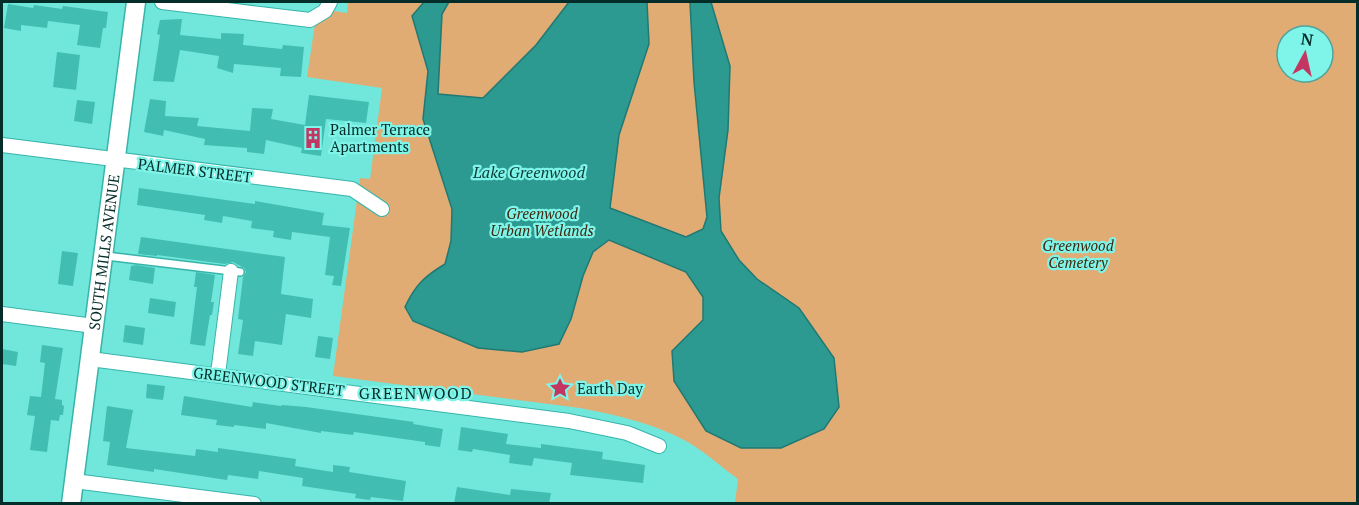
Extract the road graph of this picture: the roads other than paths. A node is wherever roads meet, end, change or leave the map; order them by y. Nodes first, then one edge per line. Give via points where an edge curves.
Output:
1 (136, 2) edge
2 (162, 2) edge
3 (327, 6) edge
4 (2, 145) edge
5 (116, 160) junction
6 (382, 209) dead end
7 (103, 256) junction
8 (236, 272) joint
9 (2, 314) edge
10 (94, 326) junction
11 (90, 359) junction
12 (218, 374) junction
13 (659, 446) dead end
14 (74, 481) junction
15 (71, 504) edge
16 (254, 504) edge

1 - 5 street, SOUTH MILLS AVENUE
2 - 3 street via 302,20 310,20
4 - 5 street, PALMER STREET
5 - 6 street, PALMER STREET via 352,189
5 - 7 street, SOUTH MILLS AVENUE
7 - 8 lane
7 - 10 street, SOUTH MILLS AVENUE
8 - 12 street
9 - 10 street
10 - 11 street, SOUTH MILLS AVENUE
11 - 12 street, GREENWOOD STREET
11 - 14 street, SOUTH MILLS AVENUE
12 - 13 street, GREENWOOD STREET via 569,421 627,433
14 - 15 street, SOUTH MILLS AVENUE
14 - 16 street

